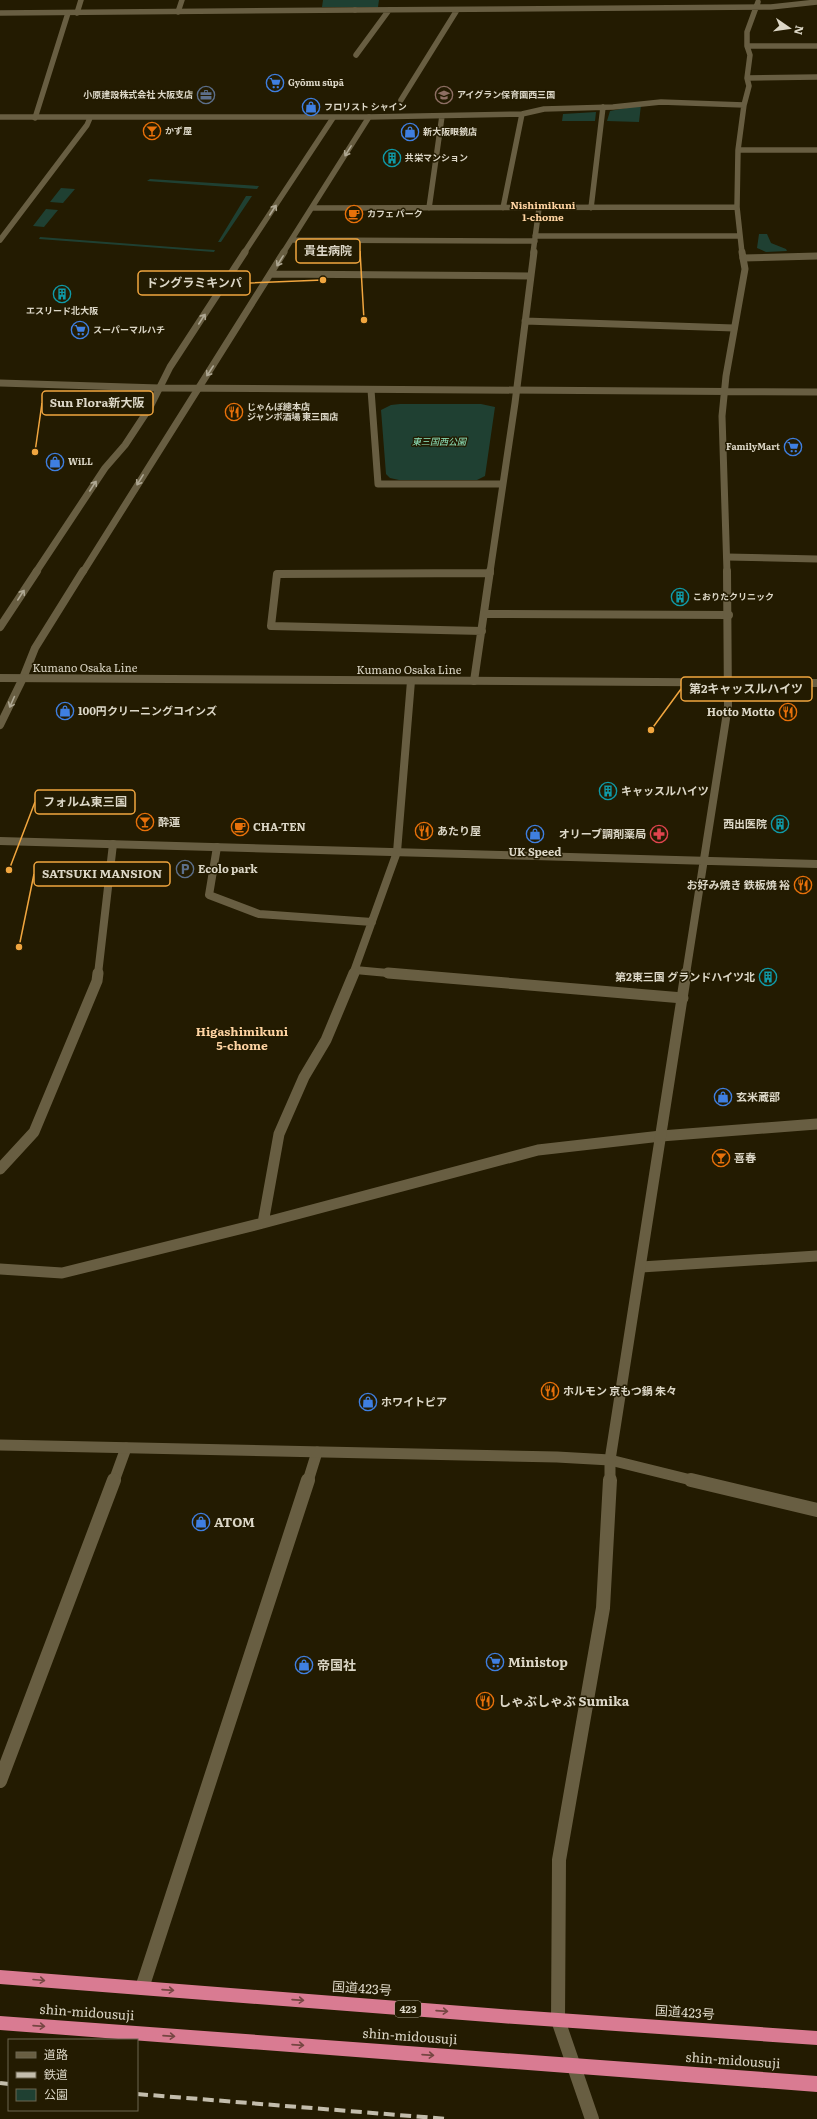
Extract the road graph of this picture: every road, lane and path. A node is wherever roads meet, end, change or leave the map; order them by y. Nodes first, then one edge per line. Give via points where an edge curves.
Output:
1 (81, 0) edge
2 (182, 0) edge
3 (758, 0) edge
4 (817, 2) edge
5 (757, 7) junction
6 (389, 10) junction
7 (456, 10) junction
8 (77, 12) junction
9 (178, 12) junction
10 (0, 13) edge
11 (68, 13) junction
12 (747, 46) junction
13 (817, 46) edge
14 (356, 55) dead end
15 (817, 77) edge
16 (747, 78) junction
17 (401, 100) dead end
18 (744, 105) junction
19 (603, 108) junction
20 (522, 114) junction
21 (442, 116) junction
22 (0, 117) edge
23 (35, 118) junction
24 (90, 118) junction
25 (333, 118) junction
26 (369, 118) junction
27 (738, 150) junction
28 (817, 150) edge
29 (737, 207) junction
30 (313, 208) junction
31 (429, 208) junction
32 (503, 208) junction
33 (539, 208) junction
34 (591, 208) junction
35 (740, 236) junction
36 (535, 238) junction
37 (0, 240) edge
38 (293, 240) junction
39 (817, 256) edge
40 (743, 258) junction
41 (272, 274) junction
42 (530, 276) junction
43 (525, 321) junction
44 (734, 328) junction
45 (0, 383) edge
46 (159, 388) junction
47 (198, 389) junction
48 (371, 390) junction
49 (516, 390) junction
50 (724, 390) junction
51 (817, 392) edge
52 (503, 484) junction
53 (728, 557) junction
54 (817, 559) edge
55 (490, 573) junction
56 (484, 614) junction
57 (729, 615) junction
58 (0, 628) edge
59 (482, 631) junction
60 (0, 678) edge
61 (23, 678) junction
62 (412, 681) junction
63 (474, 681) junction
64 (729, 682) junction
65 (817, 683) edge
66 (0, 725) edge
67 (0, 841) edge
68 (113, 844) junction
69 (217, 847) junction
70 (397, 852) junction
71 (705, 860) junction
72 (817, 864) edge
73 (372, 922) junction
74 (355, 970) junction
75 (684, 998) junction
76 (817, 1126) edge
77 (661, 1136) junction
78 (0, 1169) edge
79 (263, 1223) junction
80 (817, 1256) edge
81 (641, 1267) junction
82 (0, 1269) edge
83 (0, 1446) edge
84 (126, 1448) junction
85 (317, 1452) junction
86 (610, 1460) junction
87 (817, 1510) edge
88 (0, 1780) edge
89 (0, 1977) edge
90 (142, 1988) junction
91 (558, 2020) junction
92 (0, 2023) edge
93 (817, 2038) edge
94 (817, 2084) edge
95 (592, 2119) edge

1 - 8 street
2 - 9 street
3 - 5 street
4 - 5 street
5 - 7 street
5 - 12 street via 746,32
6 - 7 street
6 - 9 street
6 - 14 street
7 - 17 street
8 - 9 street
8 - 11 street
10 - 11 street
11 - 23 street
12 - 13 street
12 - 16 street via 750,55
15 - 16 street
16 - 18 street via 749,86
18 - 19 street via 661,102
18 - 27 street
19 - 20 street via 544,109
19 - 34 street
20 - 21 street
20 - 32 street
21 - 26 street
21 - 31 street
22 - 23 street
23 - 24 street
24 - 25 street
24 - 37 street
25 - 26 street
46 -> 25 street via 170,367
26 -> 30 street
27 - 28 street
27 - 29 street
29 - 34 street
29 - 35 street
30 - 31 street
30 - 38 street
31 - 32 street
32 - 33 street
33 - 34 street
33 - 36 street
35 - 36 street
35 - 40 street
36 - 38 street
36 - 42 street
38 -> 41 street
39 - 40 street
40 - 44 street via 745,269
41 - 42 street
41 -> 47 street
42 - 43 street
43 - 44 street
43 - 49 street
44 - 50 street
45 - 46 street
46 - 47 street
58 -> 46 street via 105,468 125,445 150,407
47 - 48 street
47 -> 61 street via 36,648
48 - 49 street
48 - 52 street via 378,484
49 - 50 street
49 - 52 street
50 - 51 street
50 - 53 street via 722,416
52 - 55 street
53 - 54 street
53 - 57 street
55 - 56 street
55 - 59 street via 277,574 270,626
56 - 57 street
56 - 59 street
57 - 64 street
59 - 63 street
60 - 61 street, Kumano Osaka Line
61 - 62 street, Kumano Osaka Line
61 -> 66 street
62 - 63 street, Kumano Osaka Line
62 - 70 street
63 - 64 street, Kumano Osaka Line
64 - 65 street, Kumano Osaka Line
64 - 71 street via 728,706
67 - 68 street
68 - 69 street
68 - 78 street via 96,982 34,1132
69 - 70 street
69 - 73 street via 209,895 259,914
70 - 71 street
70 - 73 street
71 - 72 street
71 - 75 street
73 - 74 street
74 - 75 street
74 - 79 street via 326,1040 304,1077 279,1134
75 - 77 street
76 - 77 street
77 - 79 street via 538,1150
77 - 81 street
79 - 82 street via 62,1273
80 - 81 street
81 - 86 street
83 - 84 street
84 - 85 street
84 - 88 street
85 - 86 street
85 - 90 street
86 - 87 street
86 - 91 street via 603,1608 559,1860
89 -> 90 highway, 国道423号 / 423
90 -> 91 highway, 国道423号 / 423
91 - 93 highway, 国道423号 / 423
91 - 95 street
92 -> 94 highway, shin-midousuji

